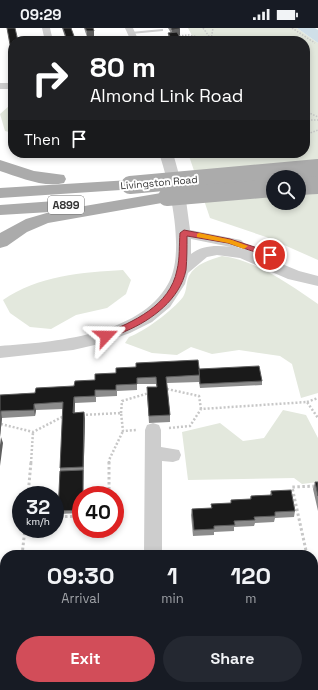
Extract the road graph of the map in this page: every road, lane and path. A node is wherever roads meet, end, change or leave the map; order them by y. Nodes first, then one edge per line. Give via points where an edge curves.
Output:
1 (292, 28) edge
2 (162, 30) dead end
3 (131, 33) edge
4 (173, 36) edge
5 (194, 36) edge
6 (304, 36) edge
7 (310, 40) edge
8 (315, 43) dead end
9 (168, 158) edge
10 (0, 165) edge
11 (318, 168) edge
12 (318, 184) edge
13 (306, 185) edge
14 (266, 189) edge
15 (130, 191) junction
16 (0, 193) edge
17 (0, 210) edge
18 (184, 233) junction
19 (0, 242) edge
20 (182, 270) junction
21 (318, 279) edge
22 (0, 352) edge
23 (167, 389) edge
24 (150, 392) edge
25 (318, 398) edge
26 (307, 402) junction
27 (201, 409) junction
28 (121, 413) junction
29 (64, 416) edge
30 (74, 416) edge
31 (318, 418) edge
32 (1, 424) edge
33 (153, 430) junction
34 (123, 431) junction
35 (33, 432) junction
36 (153, 454) junction
37 (173, 455) dead end
38 (29, 486) edge
39 (108, 486) edge
40 (318, 486) edge
41 (23, 538) edge
42 (22, 550) edge
43 (153, 550) edge
44 (306, 550) edge

1 - 6 path
2 - 3 lane
4 - 5 path
7 - 8 path
9 - 18 street
10 - 15 main road via 31,176
11 - 15 main road, Livingston Road / A899, bridge via 241,174
12 - 13 main road, bridge
14 - 15 main road, Livingston Road, bridge via 167,197
15 - 16 main road, Livingston Road / A899
15 - 17 main road, Livingston Road / A899
15 - 19 main road via 26,224
18 - 20 street
18 - 21 street via 230,241 263,252 313,274
20 - 21 street via 202,253 217,250 243,254 294,275
20 - 22 street via 177,285 166,300 151,314 131,326 106,336 79,342
23 - 27 path via 199,396
24 - 28 path via 122,401
25 - 26 path
26 - 27 path
26 - 31 path
27 - 33 path via 190,426
28 - 30 path
28 - 34 path
29 - 35 path
32 - 35 path
33 - 34 path
33 - 36 street
34 - 39 path via 108,460
35 - 38 path
36 - 37 street
36 - 43 street
40 - 44 path via 292,487
41 - 42 path

